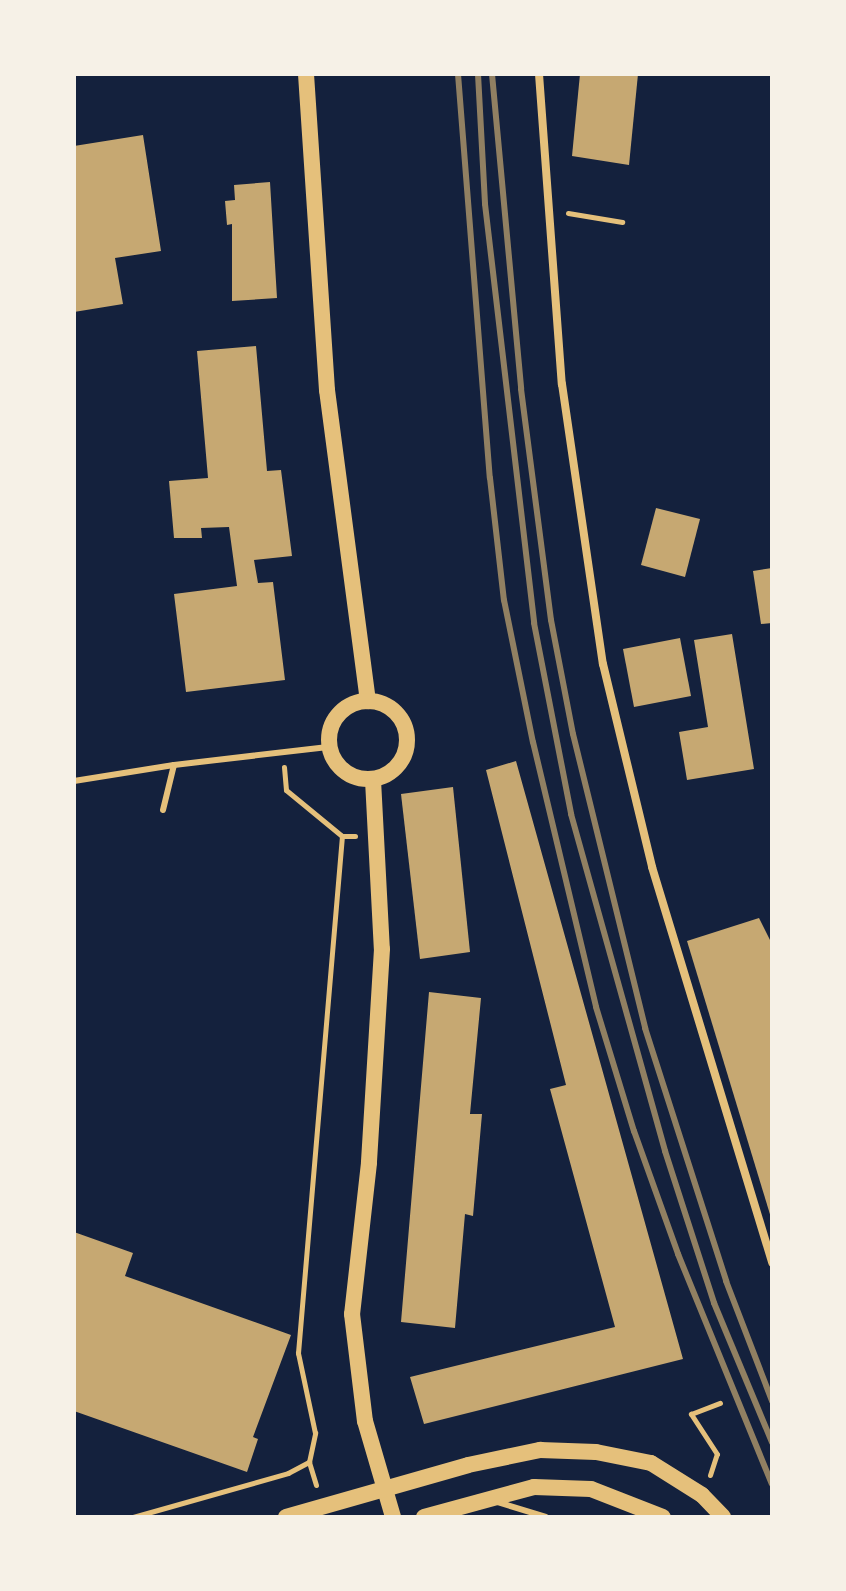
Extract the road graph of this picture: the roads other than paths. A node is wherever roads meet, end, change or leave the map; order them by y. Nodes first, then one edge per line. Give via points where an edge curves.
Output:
1 (306, 74) edge
2 (539, 74) edge
3 (368, 701) junction
4 (328, 747) junction
5 (174, 765) junction
6 (373, 780) junction
7 (74, 781) edge
8 (163, 810) dead end
9 (772, 1263) edge
10 (385, 1487) junction
11 (482, 1497) junction
12 (286, 1517) edge
13 (393, 1517) edge
14 (424, 1517) edge
15 (546, 1517) edge
16 (663, 1517) edge
17 (723, 1517) edge

1 - 3 main road via 327,390
2 - 9 street via 562,384 603,664 652,867
3 - 4 main road via 354,703 334,720
3 - 6 main road via 390,707 407,737 395,770
4 - 5 lane
4 - 6 main road via 349,775
5 - 7 lane
5 - 8 lane
6 - 10 main road via 382,949 369,1163 352,1314 365,1421
10 - 12 main road
10 - 13 main road
10 - 17 main road via 540,1450 582,1451 651,1463 702,1495
11 - 14 main road
11 - 15 lane
11 - 16 main road via 534,1487 591,1489

